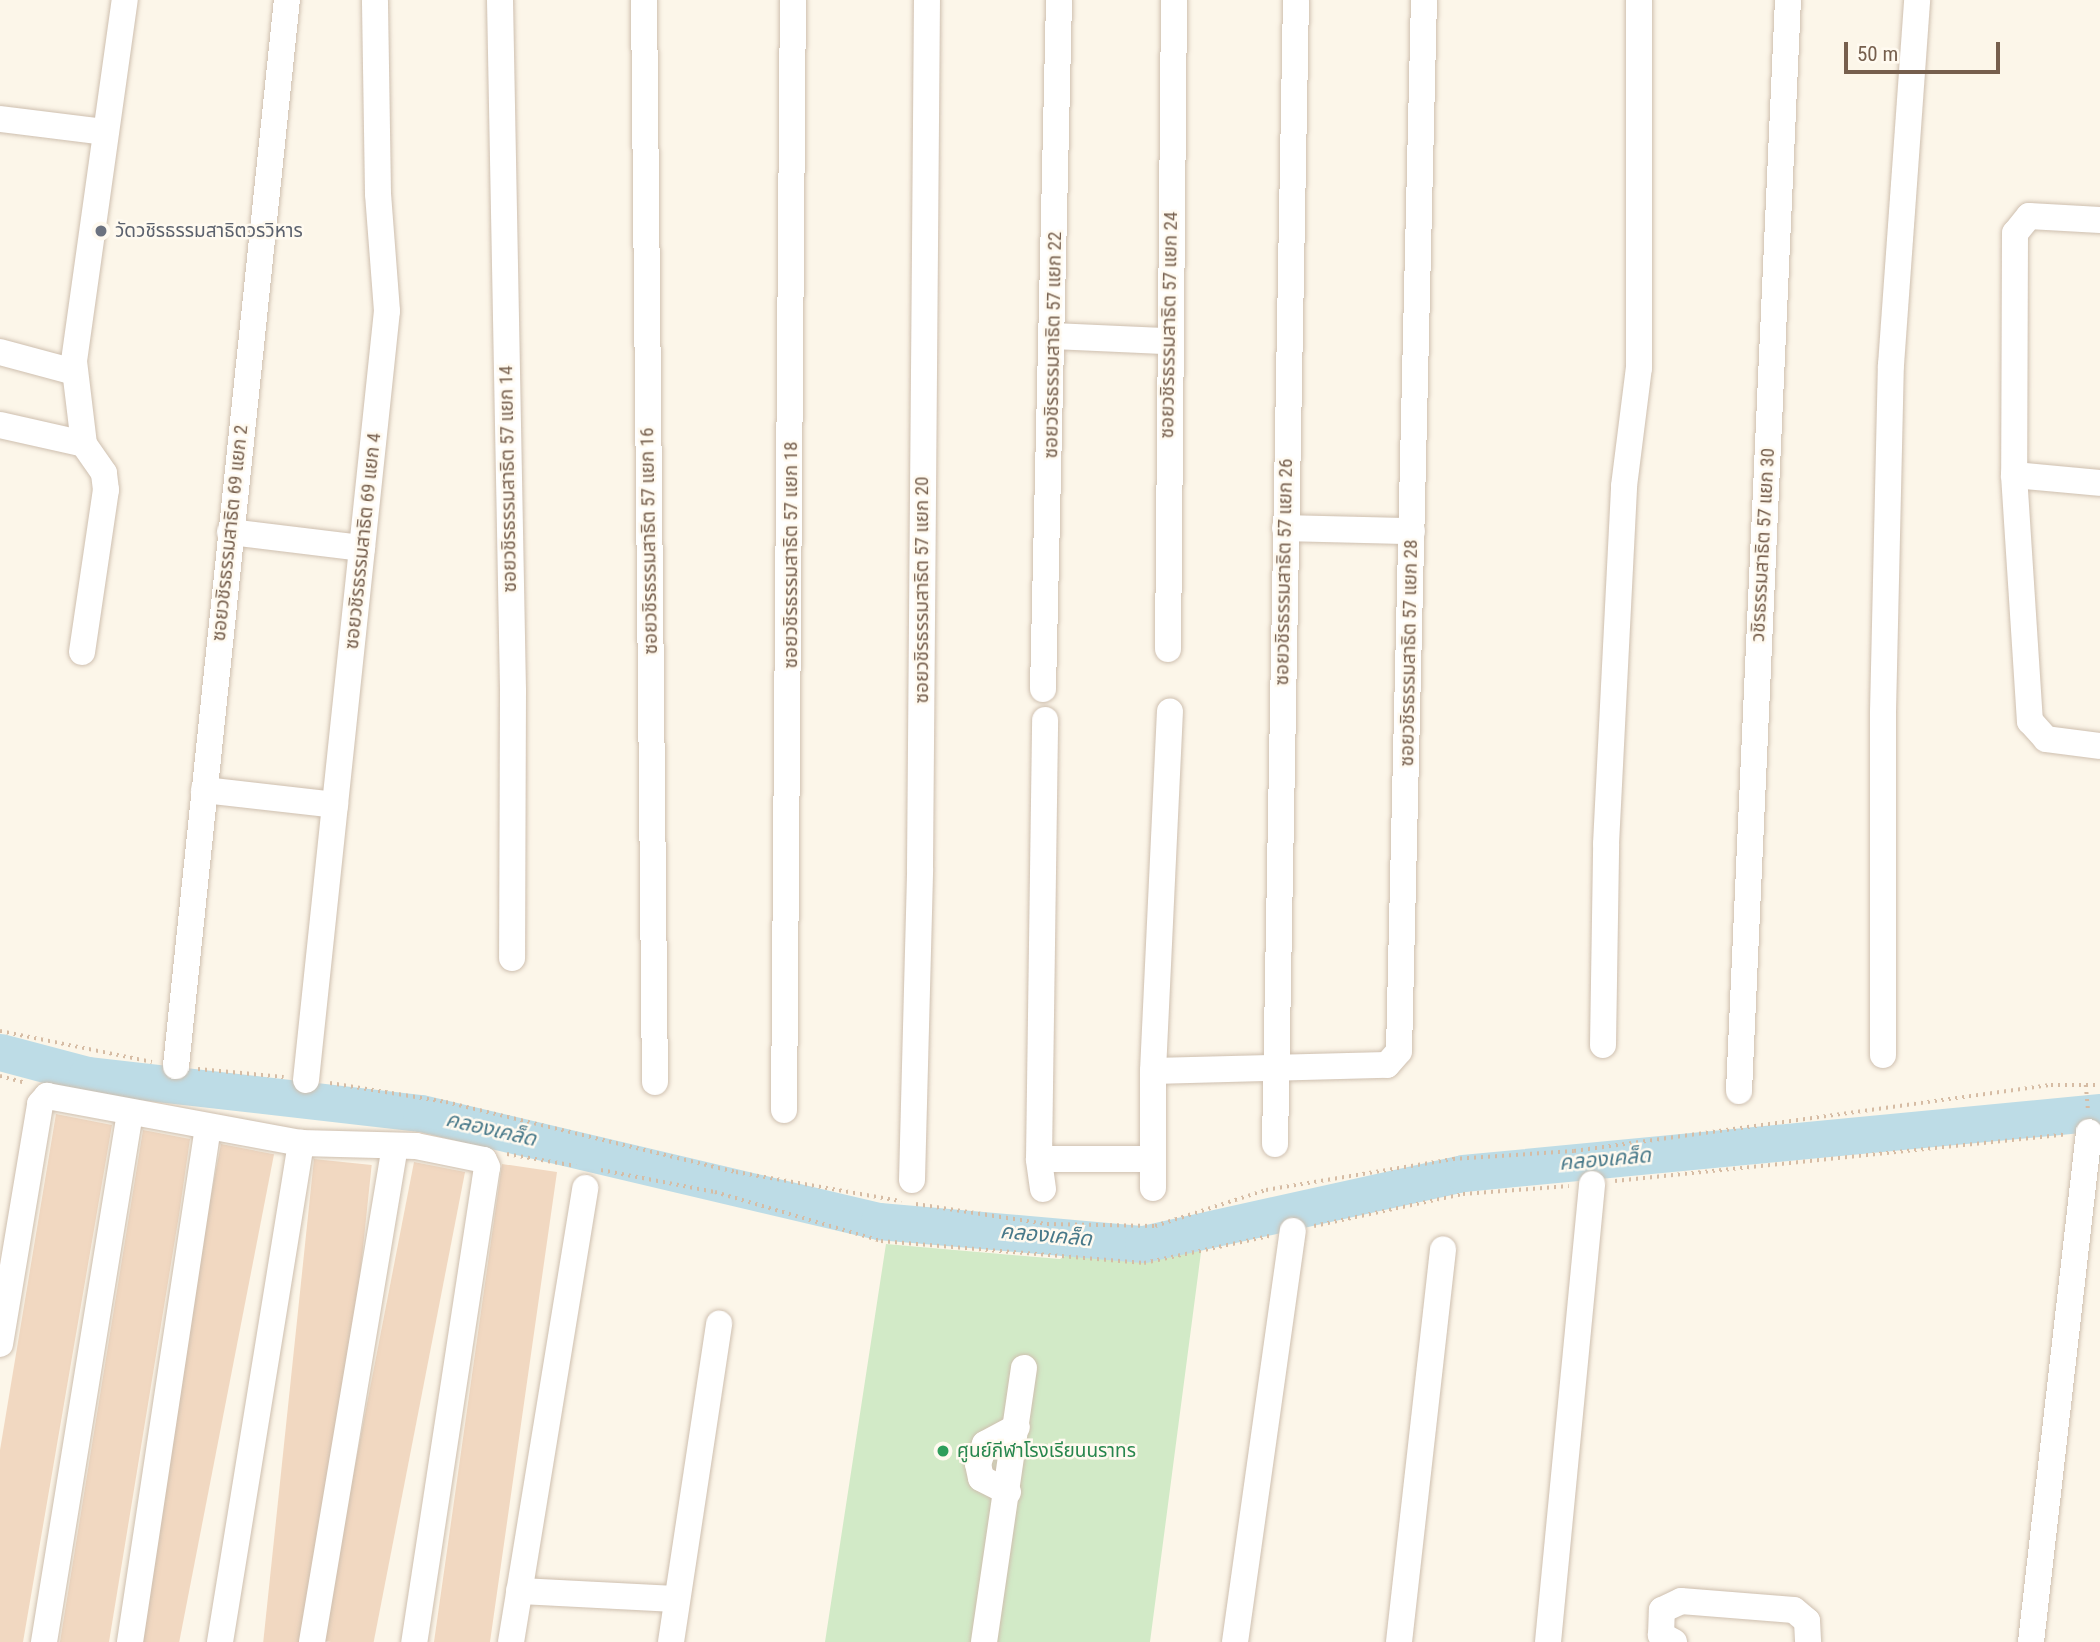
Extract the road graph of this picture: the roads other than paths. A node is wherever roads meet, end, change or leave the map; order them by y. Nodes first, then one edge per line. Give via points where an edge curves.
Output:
1 (125, 0) edge
2 (287, 0) edge
3 (374, 0) edge
4 (500, 0) edge
5 (644, 0) edge
6 (793, 0) edge
7 (927, 0) edge
8 (1059, 0) edge
9 (1174, 0) edge
10 (1296, 0) edge
11 (1424, 0) edge
12 (1639, 0) edge
13 (1788, 0) edge
14 (1917, 0) edge
15 (0, 119) edge
16 (105, 132) junction
17 (2100, 220) edge
18 (1055, 336) junction
19 (1167, 341) junction
20 (0, 352) edge
21 (74, 372) junction
22 (0, 425) edge
23 (85, 444) junction
24 (2014, 475) junction
25 (2100, 483) edge
26 (1285, 528) junction
27 (1412, 531) junction
28 (230, 532) junction
29 (362, 548) junction
30 (1168, 649) dead end
31 (82, 652) dead end
32 (1043, 689) dead end
33 (1170, 711) dead end
34 (1045, 720) dead end
35 (2100, 746) edge
36 (204, 790) junction
37 (335, 805) junction
38 (512, 958) dead end
39 (1603, 1045) dead end
40 (1883, 1055) dead end
41 (176, 1066) dead end
42 (1276, 1067) junction
43 (1153, 1071) junction
44 (306, 1080) dead end
45 (656, 1082) dead end
46 (1739, 1091) dead end
47 (784, 1110) dead end
48 (130, 1113) junction
49 (208, 1127) junction
50 (2089, 1132) dead end
51 (301, 1143) junction
52 (1275, 1144) dead end
53 (395, 1146) junction
54 (1151, 1158) junction
55 (1039, 1159) junction
56 (912, 1180) dead end
57 (1592, 1184) dead end
58 (585, 1188) dead end
59 (1153, 1188) dead end
60 (1043, 1189) dead end
61 (1293, 1231) dead end
62 (1443, 1249) dead end
63 (719, 1324) dead end
64 (0, 1344) edge
65 (1024, 1368) dead end
66 (519, 1591) junction
67 (677, 1599) junction
68 (44, 1642) edge
69 (130, 1642) edge
70 (220, 1642) edge
71 (312, 1642) edge
72 (414, 1642) edge
73 (511, 1642) edge
74 (671, 1642) edge
75 (984, 1642) edge
76 (1235, 1642) edge
77 (1399, 1642) edge
78 (1548, 1642) edge
79 (1674, 1642) edge
80 (1808, 1642) edge
81 (2031, 1642) edge

1 - 16 street
2 - 28 street, ซอยวชิรธรรมสาธิต 69 แยก 2
3 - 29 street, ซอยวชิรธรรมสาธิต 69 แยก 4 via 378,194 388,300
4 - 38 street, ซอยวชิรธรรมสาธิต 57 แยก 14 via 513,677
5 - 45 street, ซอยวชิรธรรมสาธิต 57 แยก 16
6 - 47 street, ซอยวชิรธรรมสาธิต 57 แยก 18
7 - 56 street, ซอยวชิรธรรมสาธิต 57 แยก 20 via 920,869
8 - 18 street, ซอยวชิรธรรมสาธิต 57 แยก 22
9 - 19 street, ซอยวชิรธรรมสาธิต 57 แยก 24
10 - 26 street, ซอยวชิรธรรมสาธิต 57 แยก 26
11 - 27 street, ซอยวชิรธรรมสาธิต 57 แยก 28
12 - 39 street via 1639,368 1624,486 1606,844
13 - 46 street, วชิรธรรมสาธิต 57 แยก 30
14 - 40 street via 1891,365 1883,712
15 - 16 street
16 - 21 street
17 - 24 street via 2029,216 2015,233
18 - 19 street
18 - 32 street, ซอยวชิรธรรมสาธิต 57 แยก 22
19 - 30 street, ซอยวชิรธรรมสาธิต 57 แยก 24
20 - 21 street
21 - 23 street
22 - 23 street
23 - 31 street via 104,473 106,490
24 - 25 street
24 - 35 street via 2030,721 2046,739
26 - 27 street
26 - 42 street, ซอยวชิรธรรมสาธิต 57 แยก 26
27 - 42 street, ซอยวชิรธรรมสาธิต 57 แยก 28 via 1399,1051 1387,1065
28 - 29 street
28 - 36 street, ซอยวชิรธรรมสาธิต 69 แยก 2
29 - 37 street, ซอยวชิรธรรมสาธิต 69 แยก 4
33 - 43 street
34 - 55 street
36 - 37 street
36 - 41 street, ซอยวชิรธรรมสาธิต 69 แยก 2
37 - 44 street, ซอยวชิรธรรมสาธิต 69 แยก 4
42 - 43 street, ซอยวชิรธรรมสาธิต 57 แยก 28
42 - 52 street, ซอยวชิรธรรมสาธิต 57 แยก 26
43 - 54 street
48 - 49 street
48 - 64 street via 43,1099
48 - 68 street
49 - 51 street
49 - 69 street
50 - 81 street
51 - 53 street
51 - 70 street
53 - 71 street
53 - 72 street via 479,1156 487,1167
54 - 55 street
54 - 59 street
55 - 60 street
57 - 78 street
58 - 66 street
61 - 76 street
62 - 77 street
63 - 67 street
65 - 75 street
66 - 67 street
66 - 73 street
67 - 74 street
79 - 80 street via 1661,1634 1662,1611 1681,1601 1794,1610 1807,1621

